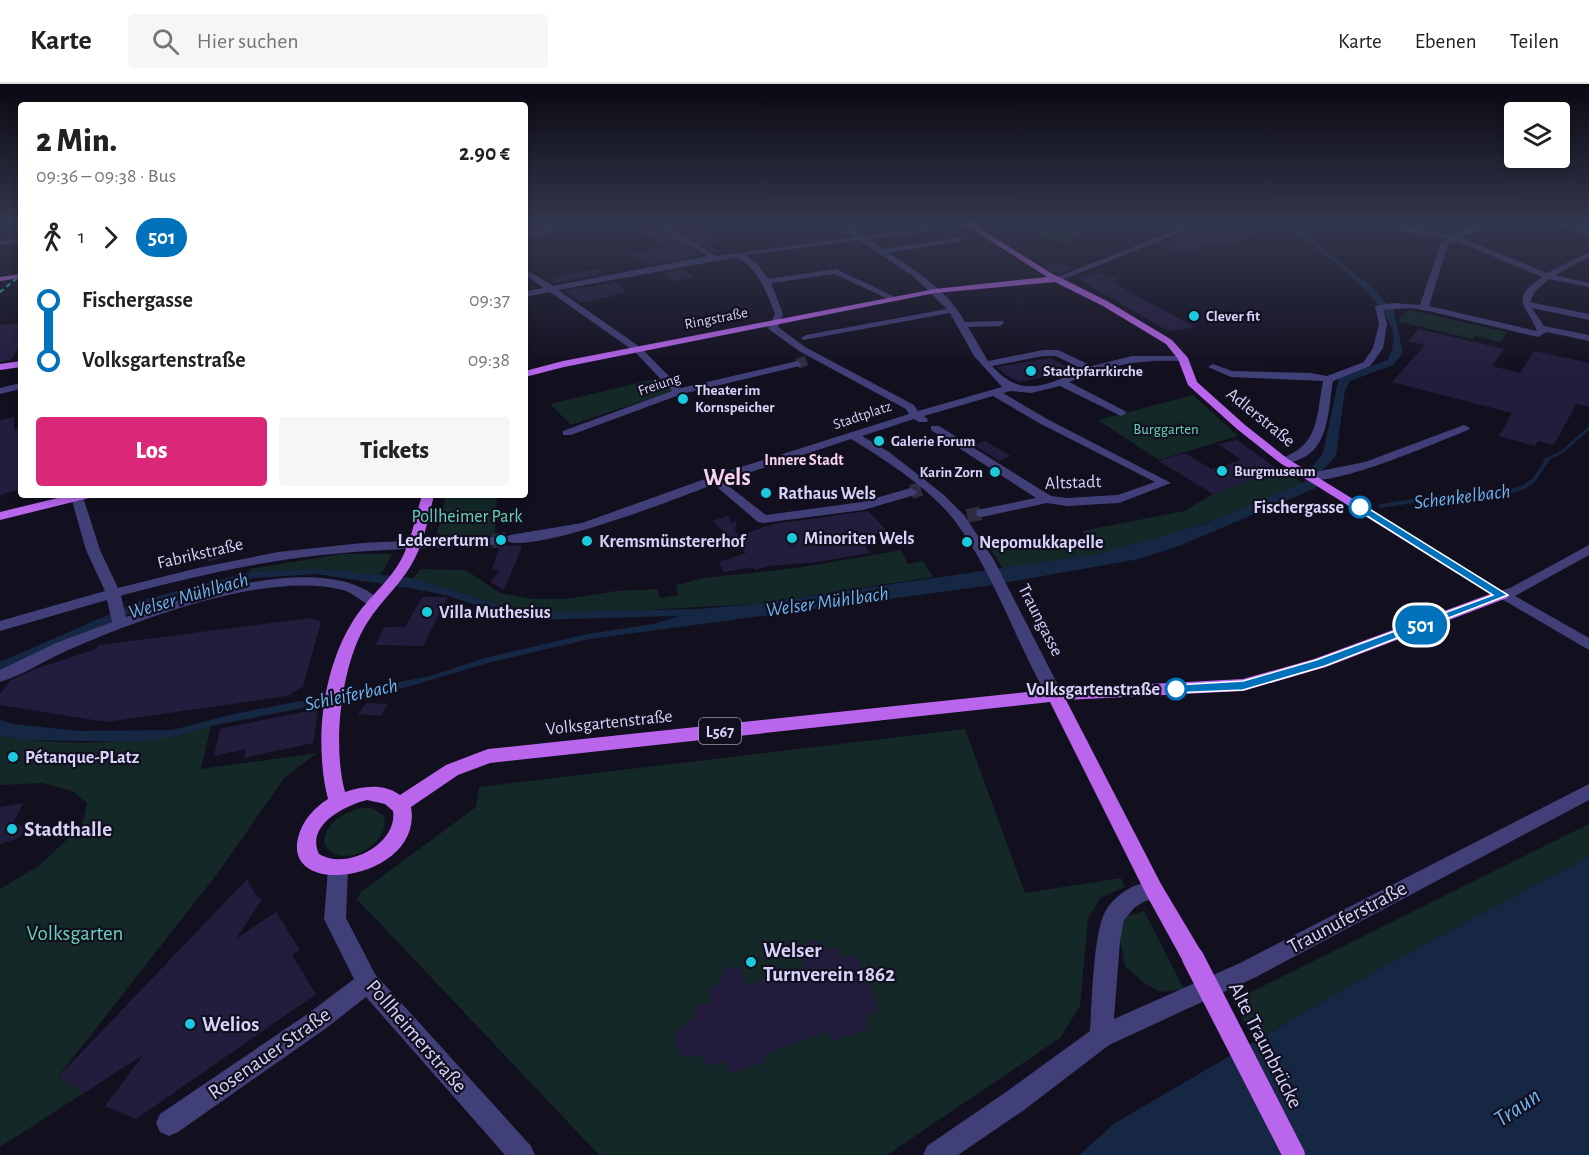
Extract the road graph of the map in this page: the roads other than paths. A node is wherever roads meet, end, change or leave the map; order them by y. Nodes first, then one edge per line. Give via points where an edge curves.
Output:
1 (528, 273) edge
2 (639, 273) edge
3 (761, 273) edge
4 (815, 273) edge
5 (844, 273) edge
6 (912, 273) edge
7 (1047, 273) edge
8 (1072, 273) edge
9 (1435, 273) edge
10 (1540, 273) edge
11 (1553, 273) edge
12 (18, 276) edge
13 (1547, 276) junction
14 (0, 279) edge
15 (1056, 279) junction
16 (768, 281) junction
17 (1029, 283) junction
18 (1589, 285) edge
19 (553, 290) junction
20 (935, 291) junction
21 (1084, 293) junction
22 (528, 296) edge
23 (893, 298) junction
24 (1526, 304) junction
25 (1424, 307) junction
26 (953, 310) junction
27 (1589, 317) edge
28 (775, 322) junction
29 (1000, 322) dead end
30 (964, 325) junction
31 (1540, 331) junction
32 (1589, 338) edge
33 (798, 340) junction
34 (637, 349) junction
35 (1183, 358) junction
36 (807, 360) junction
37 (18, 364) edge
38 (987, 364) junction
39 (0, 367) edge
40 (1213, 367) dead end
41 (1092, 370) junction
42 (528, 373) edge
43 (1328, 379) junction
44 (1061, 382) junction
45 (18, 387) edge
46 (0, 391) edge
47 (1003, 391) junction
48 (679, 392) junction
49 (1121, 413) dead end
50 (915, 415) junction
51 (1464, 429) dead end
52 (567, 433) dead end
53 (855, 436) junction
54 (1284, 461) junction
55 (1315, 478) junction
56 (724, 480) junction
57 (920, 490) junction
58 (73, 498) edge
59 (81, 498) edge
60 (427, 498) edge
61 (1047, 499) junction
62 (982, 513) tunnel mouth
63 (0, 516) edge
64 (510, 539) tunnel mouth
65 (492, 541) tunnel mouth
66 (413, 544) junction
67 (1589, 549) edge
68 (231, 577) junction
69 (1502, 595) junction
70 (375, 602) junction
71 (117, 611) junction
72 (0, 626) edge
73 (1589, 645) edge
74 (0, 676) edge
75 (1055, 695) junction
76 (1589, 791) edge
77 (338, 802) junction
78 (400, 804) junction
79 (338, 869) junction
80 (1154, 890) junction
81 (1193, 958) joint
82 (368, 982) junction
83 (1101, 1037) junction
84 (169, 1123) dead end
85 (522, 1155) edge
86 (936, 1155) edge
87 (1294, 1155) edge

1 - 19 street
2 - 19 street
3 - 16 street
4 - 16 street
5 - 23 street
6 - 20 street
7 - 15 main road, Adlerstraße
8 - 15 street
9 - 25 street
10 - 13 street
11 - 13 street
12 - 14 main road
13 - 18 street
13 - 24 street via 1534,287
15 - 17 main road, Ringstraße
15 - 21 main road, Adlerstraße
16 - 28 street via 779,314
17 - 20 main road, Ringstraße
17 - 21 main road, Adlerstraße
19 - 22 street via 549,294
19 - 34 street
20 - 23 main road, Ringstraße
20 - 26 street
21 - 35 main road, Adlerstraße via 1169,342
23 - 28 main road, Ringstraße
24 - 27 street
24 - 31 street
25 - 31 street
25 - 43 street via 1379,307 1383,324 1377,350 1368,364
26 - 30 street
26 - 33 street
28 - 33 street via 773,328
28 - 34 main road, Ringstraße
29 - 30 street
30 - 38 street via 974,350
31 - 32 street
33 - 36 street
34 - 42 main road, Ringstraße
34 - 48 street
35 - 41 street via 1144,357
35 - 54 main road, Adlerstraße via 1192,383
36 - 48 street, Freiung
36 - 50 street via 892,396 910,406
37 - 39 main road
38 - 41 street via 1058,353
38 - 47 street
40 - 43 street via 1231,374
41 - 44 street
43 - 54 street via 1320,429 1313,446 1306,453
44 - 47 street
44 - 49 street
45 - 46 street
47 - 50 street, Stadtplatz
47 - 61 street, Altstadt via 1043,421 1165,483 1119,499
48 - 52 street, Freiung
50 - 53 street, Stadtplatz
50 - 61 street
51 - 55 street via 1385,459
53 - 56 street, Stadtplatz
53 - 57 street, Traungasse via 885,454
54 - 55 main road, Adlerstraße
55 - 69 main road, Adlerstraße
56 - 57 street via 763,519 863,506
56 - 64 street, Stadtplatz via 711,474 705,477 705,483 598,524
57 - 75 street, Traungasse via 963,517
58 - 63 main road
59 - 71 street via 93,550
60 - 66 main road
61 - 62 street, Altstadt
65 - 66 street
66 - 68 street, Fabrikstraße via 319,550
66 - 70 main road via 398,573
67 - 69 street
68 - 70 street via 333,582 366,593
68 - 71 street, Fabrikstraße
68 - 71 street via 194,598
69 - 73 street, Adlerstraße
69 - 75 main road, Volksgartenstraße via 1320,663 1243,685
70 - 77 main road via 346,646 336,695 330,769
71 - 72 street, Fabrikstraße
71 - 74 street via 62,647
75 - 78 main road, Volksgartenstraße / L567 via 488,756 452,770
75 - 80 main road, Traungasse
76 - 83 street, Traunuferstraße via 1248,970
77 - 78 main road via 374,793 392,797
77 - 79 main road via 315,821 306,844 314,862
78 - 79 main road via 405,814 404,826 386,850 355,867
79 - 82 street, Pollheimerstraße via 335,919
80 - 81 main road, Traungasse
80 - 83 street via 1127,901 1114,916
81 - 87 main road, Alte Traunbrücke, bridge
82 - 84 street, Rosenauer Straße
82 - 85 street, Pollheimerstraße
83 - 86 street, Traunuferstraße

